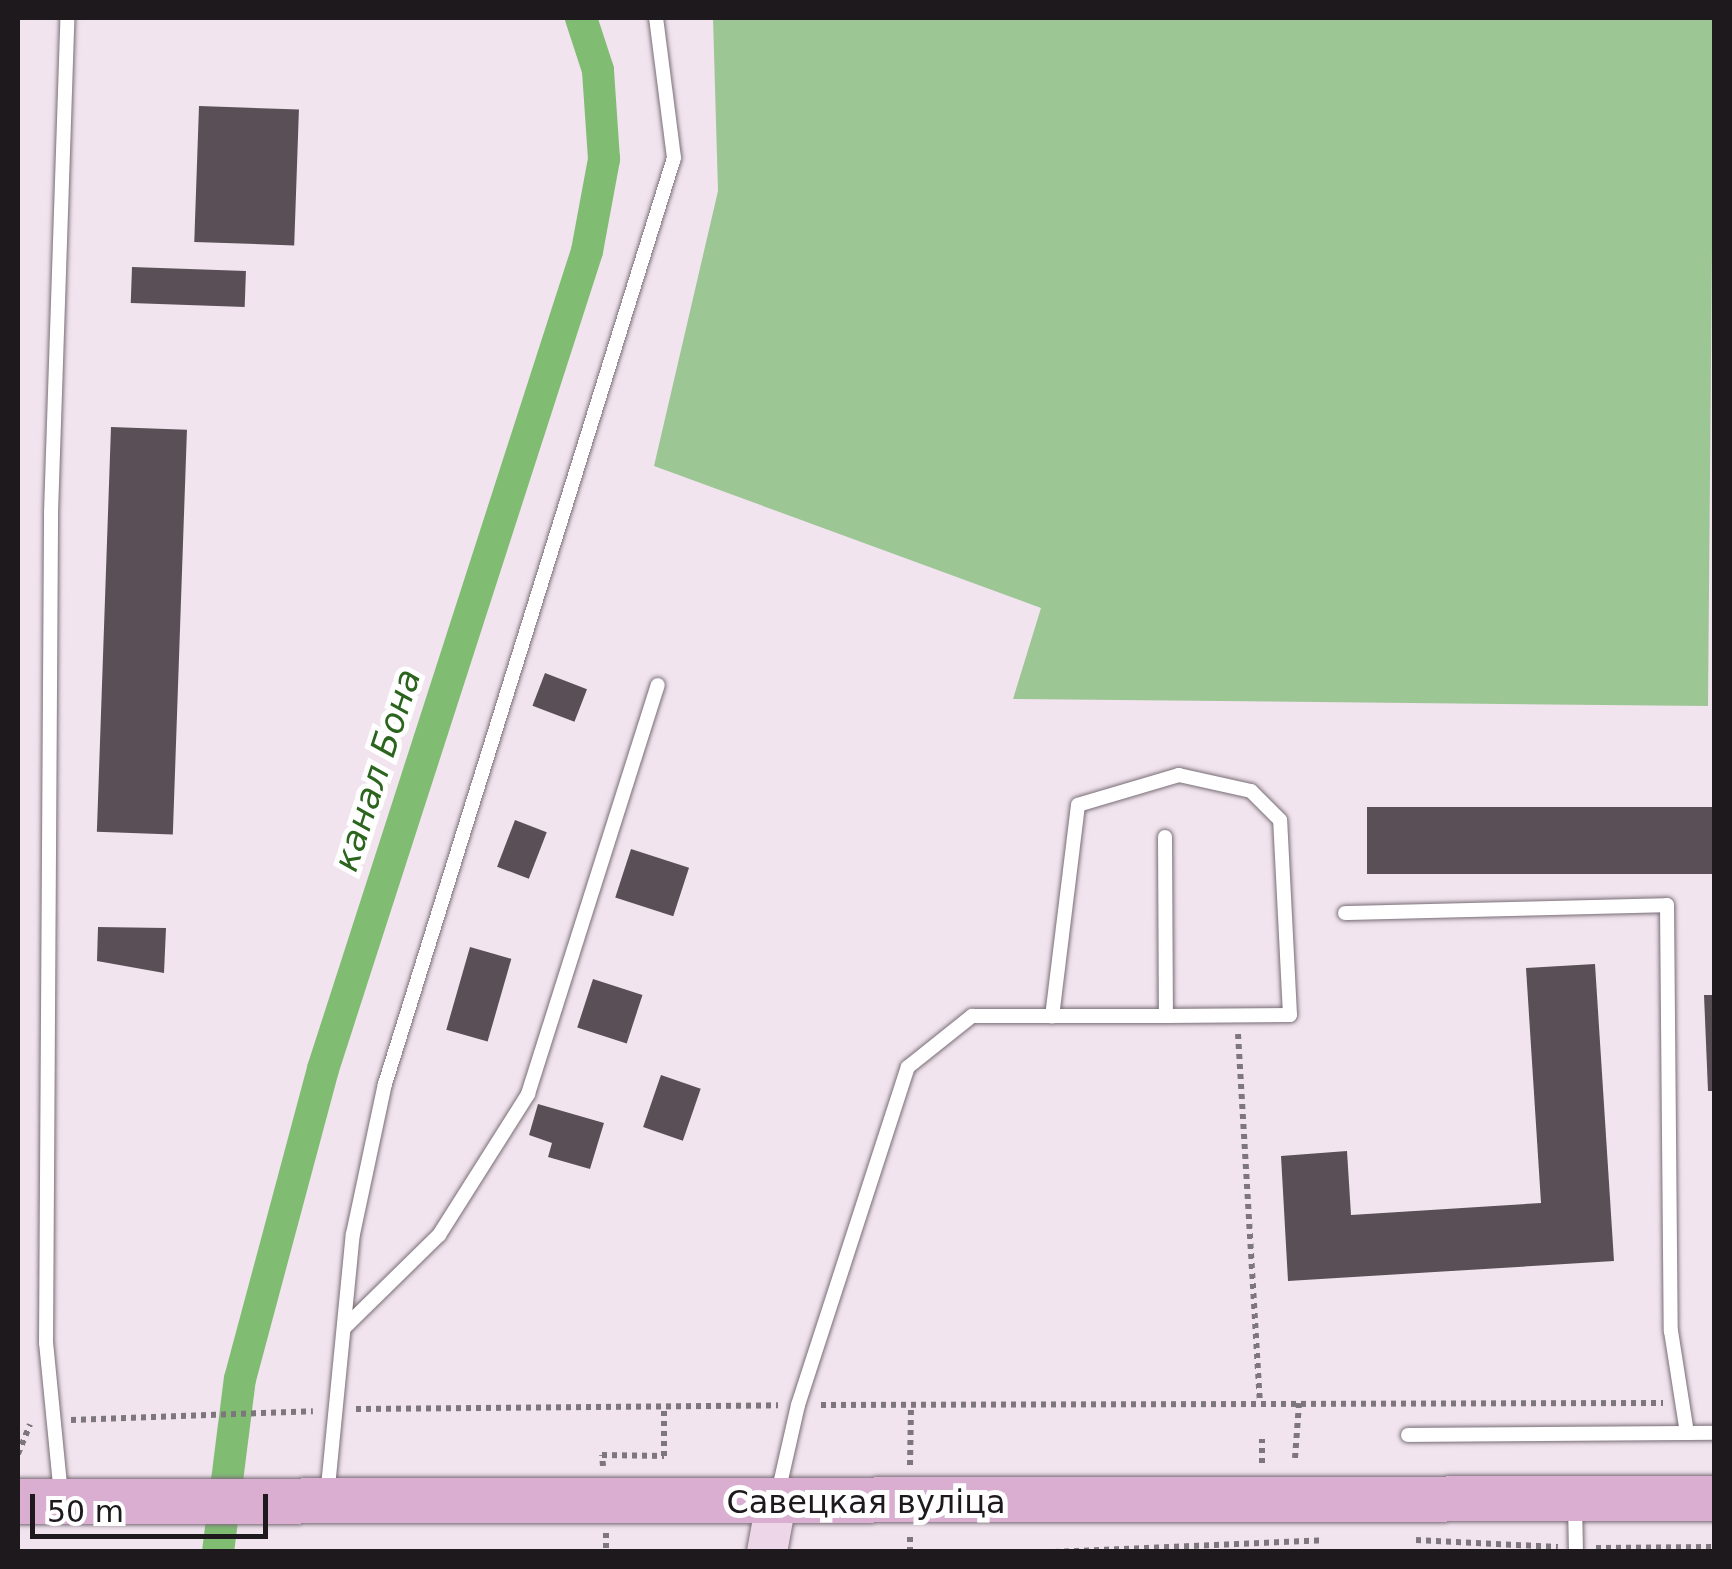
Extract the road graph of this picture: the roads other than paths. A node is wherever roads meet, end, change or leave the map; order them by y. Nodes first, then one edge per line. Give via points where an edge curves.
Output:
1 (67, 18) edge
2 (656, 18) edge
3 (658, 684) dead end
4 (1165, 837) dead end
5 (1345, 913) dead end
6 (1052, 1016) junction
7 (1166, 1016) junction
8 (344, 1327) junction
9 (1686, 1433) junction
10 (1714, 1433) edge
11 (1408, 1435) dead end
12 (327, 1497) junction
13 (1714, 1498) edge
14 (1576, 1499) junction
15 (62, 1500) junction
16 (18, 1501) edge
17 (776, 1503) junction
18 (1576, 1550) edge
19 (768, 1552) edge

1 - 15 lane via 51,513 46,1343
2 - 8 lane via 674,158 385,1084
3 - 8 lane via 528,1094 439,1235
4 - 7 lane
5 - 9 lane via 1667,904 1670,1332
6 - 7 lane
6 - 7 lane via 1078,805 1179,775 1251,792 1280,820 1290,1015
6 - 17 lane via 972,1016 908,1067 798,1405
8 - 12 lane
9 - 10 lane
9 - 11 lane
12 - 15 main road, Савецкая вуліца
12 - 17 main road, Савецкая вуліца
13 - 14 main road, Савецкая вуліца
14 - 17 main road, Савецкая вуліца
14 - 18 lane
15 - 16 main road, Савецкая вуліца
17 - 19 main road

